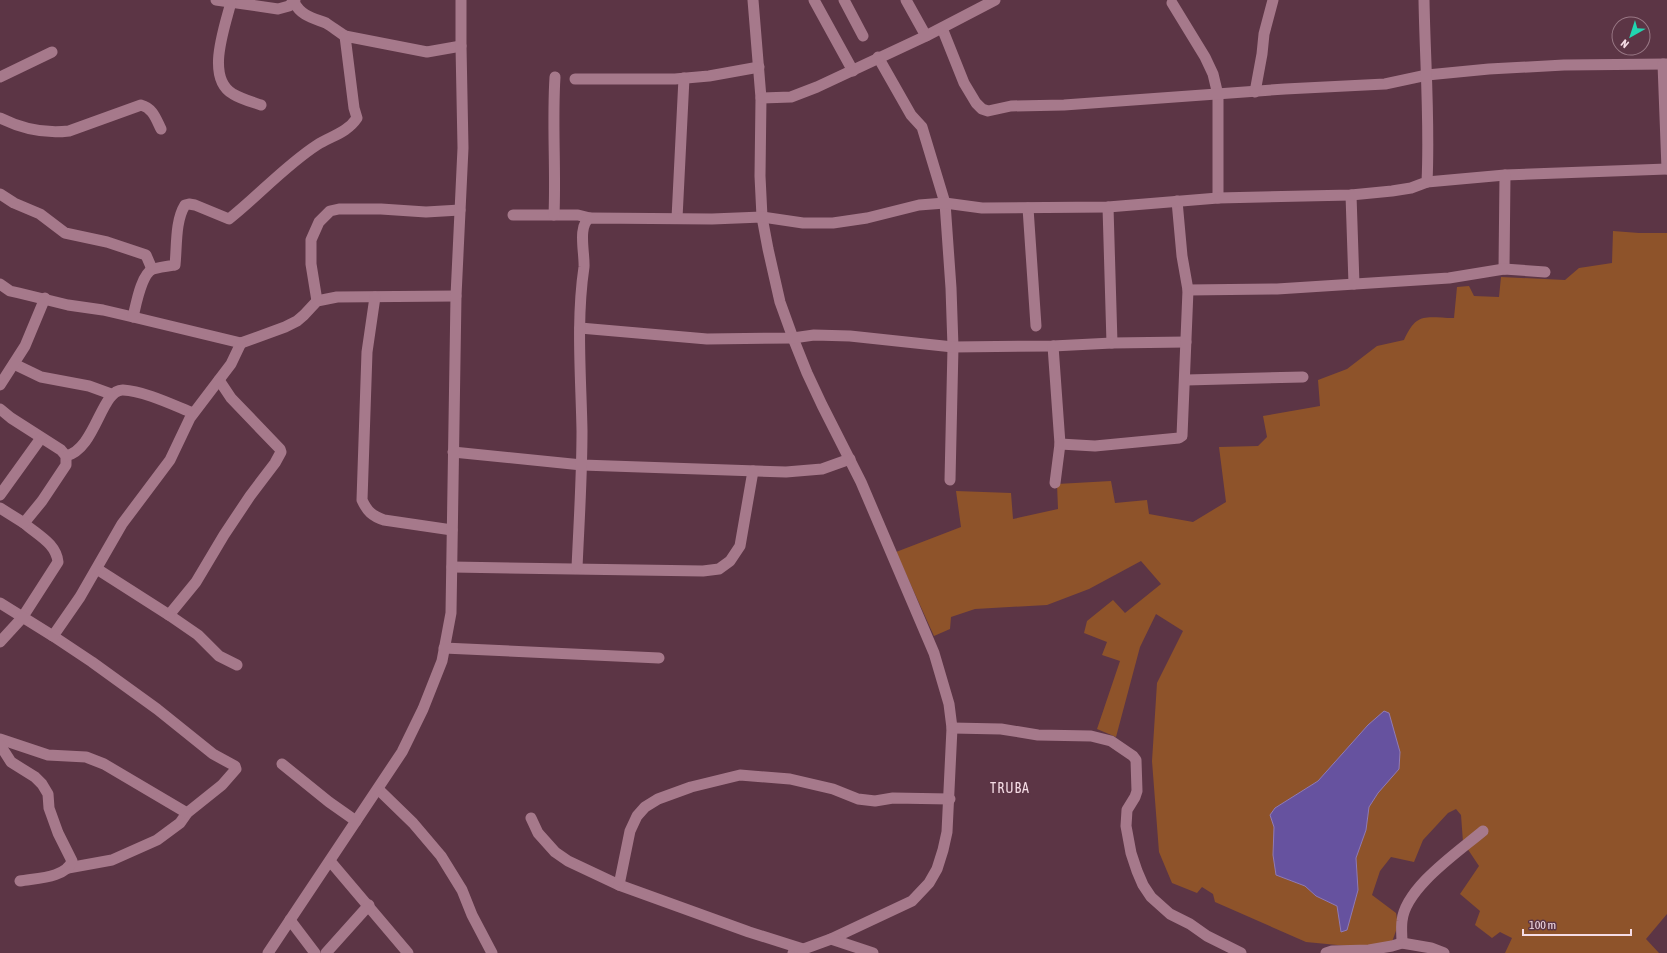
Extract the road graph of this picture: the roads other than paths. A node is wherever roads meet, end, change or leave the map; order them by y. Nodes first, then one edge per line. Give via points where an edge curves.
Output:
1 (216, 0) edge
2 (461, 0) edge
3 (753, 0) edge
4 (814, 0) edge
5 (844, 0) edge
6 (906, 0) edge
7 (994, 0) edge
8 (1274, 0) edge
9 (1424, 0) edge
10 (295, 1) edge
11 (231, 2) junction
12 (1172, 3) dead end
13 (942, 28) junction
14 (345, 36) junction
15 (863, 36) dead end
16 (926, 36) junction
17 (461, 46) junction
18 (52, 52) dead end
19 (878, 57) junction
20 (1665, 64) edge
21 (759, 68) junction
22 (853, 70) junction
23 (1427, 75) junction
24 (0, 77) edge
25 (555, 77) dead end
26 (684, 78) junction
27 (575, 79) dead end
28 (1255, 92) junction
29 (1218, 95) junction
30 (761, 98) junction
31 (261, 105) dead end
32 (0, 118) edge
33 (161, 129) dead end
34 (1667, 169) edge
35 (1505, 175) junction
36 (1427, 182) junction
37 (0, 194) edge
38 (1351, 195) junction
39 (1218, 198) junction
40 (1177, 201) junction
41 (945, 203) junction
42 (1108, 207) junction
43 (1028, 208) junction
44 (460, 210) junction
45 (513, 215) dead end
46 (554, 215) junction
47 (762, 217) junction
48 (590, 218) junction
49 (677, 218) junction
50 (152, 269) junction
51 (1504, 269) junction
52 (1545, 272) dead end
53 (0, 284) edge
54 (1354, 284) junction
55 (1188, 290) junction
56 (375, 296) junction
57 (456, 296) junction
58 (45, 298) junction
59 (317, 301) junction
60 (133, 317) junction
61 (1036, 326) dead end
62 (580, 328) junction
63 (793, 338) junction
64 (1186, 342) junction
65 (242, 343) junction
66 (1112, 343) junction
67 (1053, 346) junction
68 (953, 347) junction
69 (14, 364) junction
70 (1303, 377) dead end
71 (219, 380) junction
72 (1186, 380) junction
73 (0, 385) edge
74 (111, 394) junction
75 (0, 409) edge
76 (193, 412) junction
77 (40, 438) junction
78 (1060, 444) junction
79 (453, 452) junction
80 (66, 456) junction
81 (850, 459) junction
82 (582, 465) junction
83 (753, 471) junction
84 (950, 480) dead end
85 (1055, 483) dead end
86 (0, 496) edge
87 (0, 508) edge
88 (24, 523) junction
89 (452, 530) junction
90 (452, 567) junction
91 (577, 568) junction
92 (96, 569) junction
93 (0, 603) edge
94 (169, 615) junction
95 (22, 618) junction
96 (53, 636) junction
97 (0, 642) edge
98 (444, 648) junction
99 (659, 658) dead end
100 (237, 665) dead end
101 (952, 728) junction
102 (0, 739) edge
103 (0, 745) edge
104 (282, 764) dead end
105 (378, 789) junction
106 (950, 799) junction
107 (187, 814) junction
108 (531, 818) dead end
109 (356, 821) junction
110 (1483, 832) dead end
111 (330, 861) junction
112 (68, 868) junction
113 (20, 881) dead end
114 (619, 885) junction
115 (369, 906) junction
116 (290, 920) junction
117 (831, 939) junction
118 (1402, 943) junction
119 (1414, 949) edge
120 (798, 951) edge
121 (268, 953) edge
122 (315, 953) edge
123 (326, 953) edge
124 (408, 953) edge
125 (492, 953) edge
126 (873, 953) edge
127 (1242, 953) edge
128 (1326, 953) edge
129 (1444, 953) edge

1 - 11 street
2 - 17 street
3 - 21 street
4 - 22 street
5 - 15 street
6 - 16 street
7 - 13 street
8 - 28 street via 1264,34
9 - 23 street
10 - 11 street via 278,9
10 - 14 street via 298,9 310,18
11 - 31 street via 217,62 219,75 224,86 232,94
12 - 29 street via 1205,57 1213,74
13 - 16 street
13 - 29 street via 964,83 976,103 988,111 1011,106
14 - 17 street via 427,52
14 - 50 street via 357,118 353,124 317,145 229,219 195,205 185,205 178,226 175,265
16 - 19 street
17 - 44 street via 463,148
18 - 24 street
19 - 22 street
19 - 41 street via 911,115 922,127
20 - 23 street via 1564,65
20 - 34 street
21 - 26 street
21 - 30 street
22 - 30 street via 791,97
23 - 28 street via 1385,84
23 - 36 street
25 - 46 street
26 - 27 street
26 - 49 street
28 - 29 street
29 - 39 street
30 - 47 street
32 - 33 street via 26,129 60,132 142,105 154,115
34 - 35 street
35 - 36 street
35 - 51 street
36 - 38 street via 1410,188
37 - 50 street via 40,214 65,233 107,242 146,255
38 - 39 street
38 - 54 street
39 - 40 street
40 - 42 street
40 - 55 street
41 - 43 street via 982,208
41 - 47 street via 920,205 834,223 803,223
41 - 68 street
42 - 43 street
42 - 66 street
43 - 61 street
44 - 57 street
44 - 59 street via 330,211 314,229 310,244
45 - 46 street
46 - 48 street
47 - 49 street
47 - 63 street via 780,302
48 - 49 street
48 - 62 street via 585,222 583,229 584,264
50 - 60 street via 142,285
51 - 52 street
51 - 54 street via 1449,278
53 - 58 street via 10,291
54 - 55 street via 1277,289
55 - 64 street
56 - 57 street
56 - 59 street via 337,297
56 - 89 street via 367,352 362,500 367,511 384,520
57 - 79 street
58 - 60 street
58 - 69 street via 31,334
59 - 65 street via 296,321
60 - 65 street
62 - 63 street via 707,339
62 - 82 street
63 - 68 street via 814,335 850,336
63 - 81 street via 822,405
64 - 66 street
64 - 72 street
65 - 71 street
66 - 67 street
67 - 68 street
67 - 78 street
68 - 84 street
69 - 73 street
69 - 74 street via 41,377 89,386
70 - 72 street
71 - 76 street
71 - 94 street via 231,398 281,452 224,535 196,582
72 - 78 street via 1183,431 1179,438 1095,446
74 - 76 street via 121,390 136,392
74 - 80 street via 80,450
75 - 77 street
76 - 92 street via 170,460 122,524
77 - 80 street via 61,450
77 - 86 street
78 - 85 street
79 - 82 street
79 - 89 street
80 - 88 street via 63,471
81 - 83 street via 822,469
81 - 101 street via 934,653 949,704
82 - 83 street
82 - 91 street
83 - 91 street via 740,546 730,561 719,569 703,571
87 - 88 street
88 - 95 street via 52,547 57,554 58,562
89 - 90 street
90 - 91 street
90 - 98 street via 451,614
92 - 94 street
92 - 96 street
93 - 95 street
94 - 100 street via 198,635 219,656
95 - 96 street
95 - 97 street
96 - 107 street via 157,709 213,754 235,766 235,772 222,785
98 - 99 street
98 - 105 street via 442,661 423,709 402,752
101 - 106 street
101 - 127 street via 1001,728 1032,734 1091,736 1111,741 1133,756 1136,760 1137,791 1127,810 1126,826 1131,853 1143,885 1151,897 1170,914
102 - 107 street via 48,755 86,756 104,764
103 - 112 street via 11,762 35,777 48,794 49,808 72,861
104 - 109 street via 328,802
105 - 109 street
105 - 125 street via 413,823 441,856 462,890
106 - 114 street via 858,799 833,789 790,779 740,775 691,787 658,799 637,816 630,831
106 - 117 street via 944,850 937,869 921,893 899,908
107 - 112 street via 170,832 135,850 112,860
108 - 114 street via 538,833 555,852 568,861
109 - 111 street
110 - 118 street via 1433,872 1412,895 1402,920
111 - 115 street
111 - 116 street
112 - 113 street via 52,875
114 - 120 street
115 - 123 street
115 - 124 street
116 - 121 street
116 - 122 street
117 - 120 street
117 - 126 street
118 - 119 street
118 - 128 street via 1368,950
119 - 129 street via 1431,948

